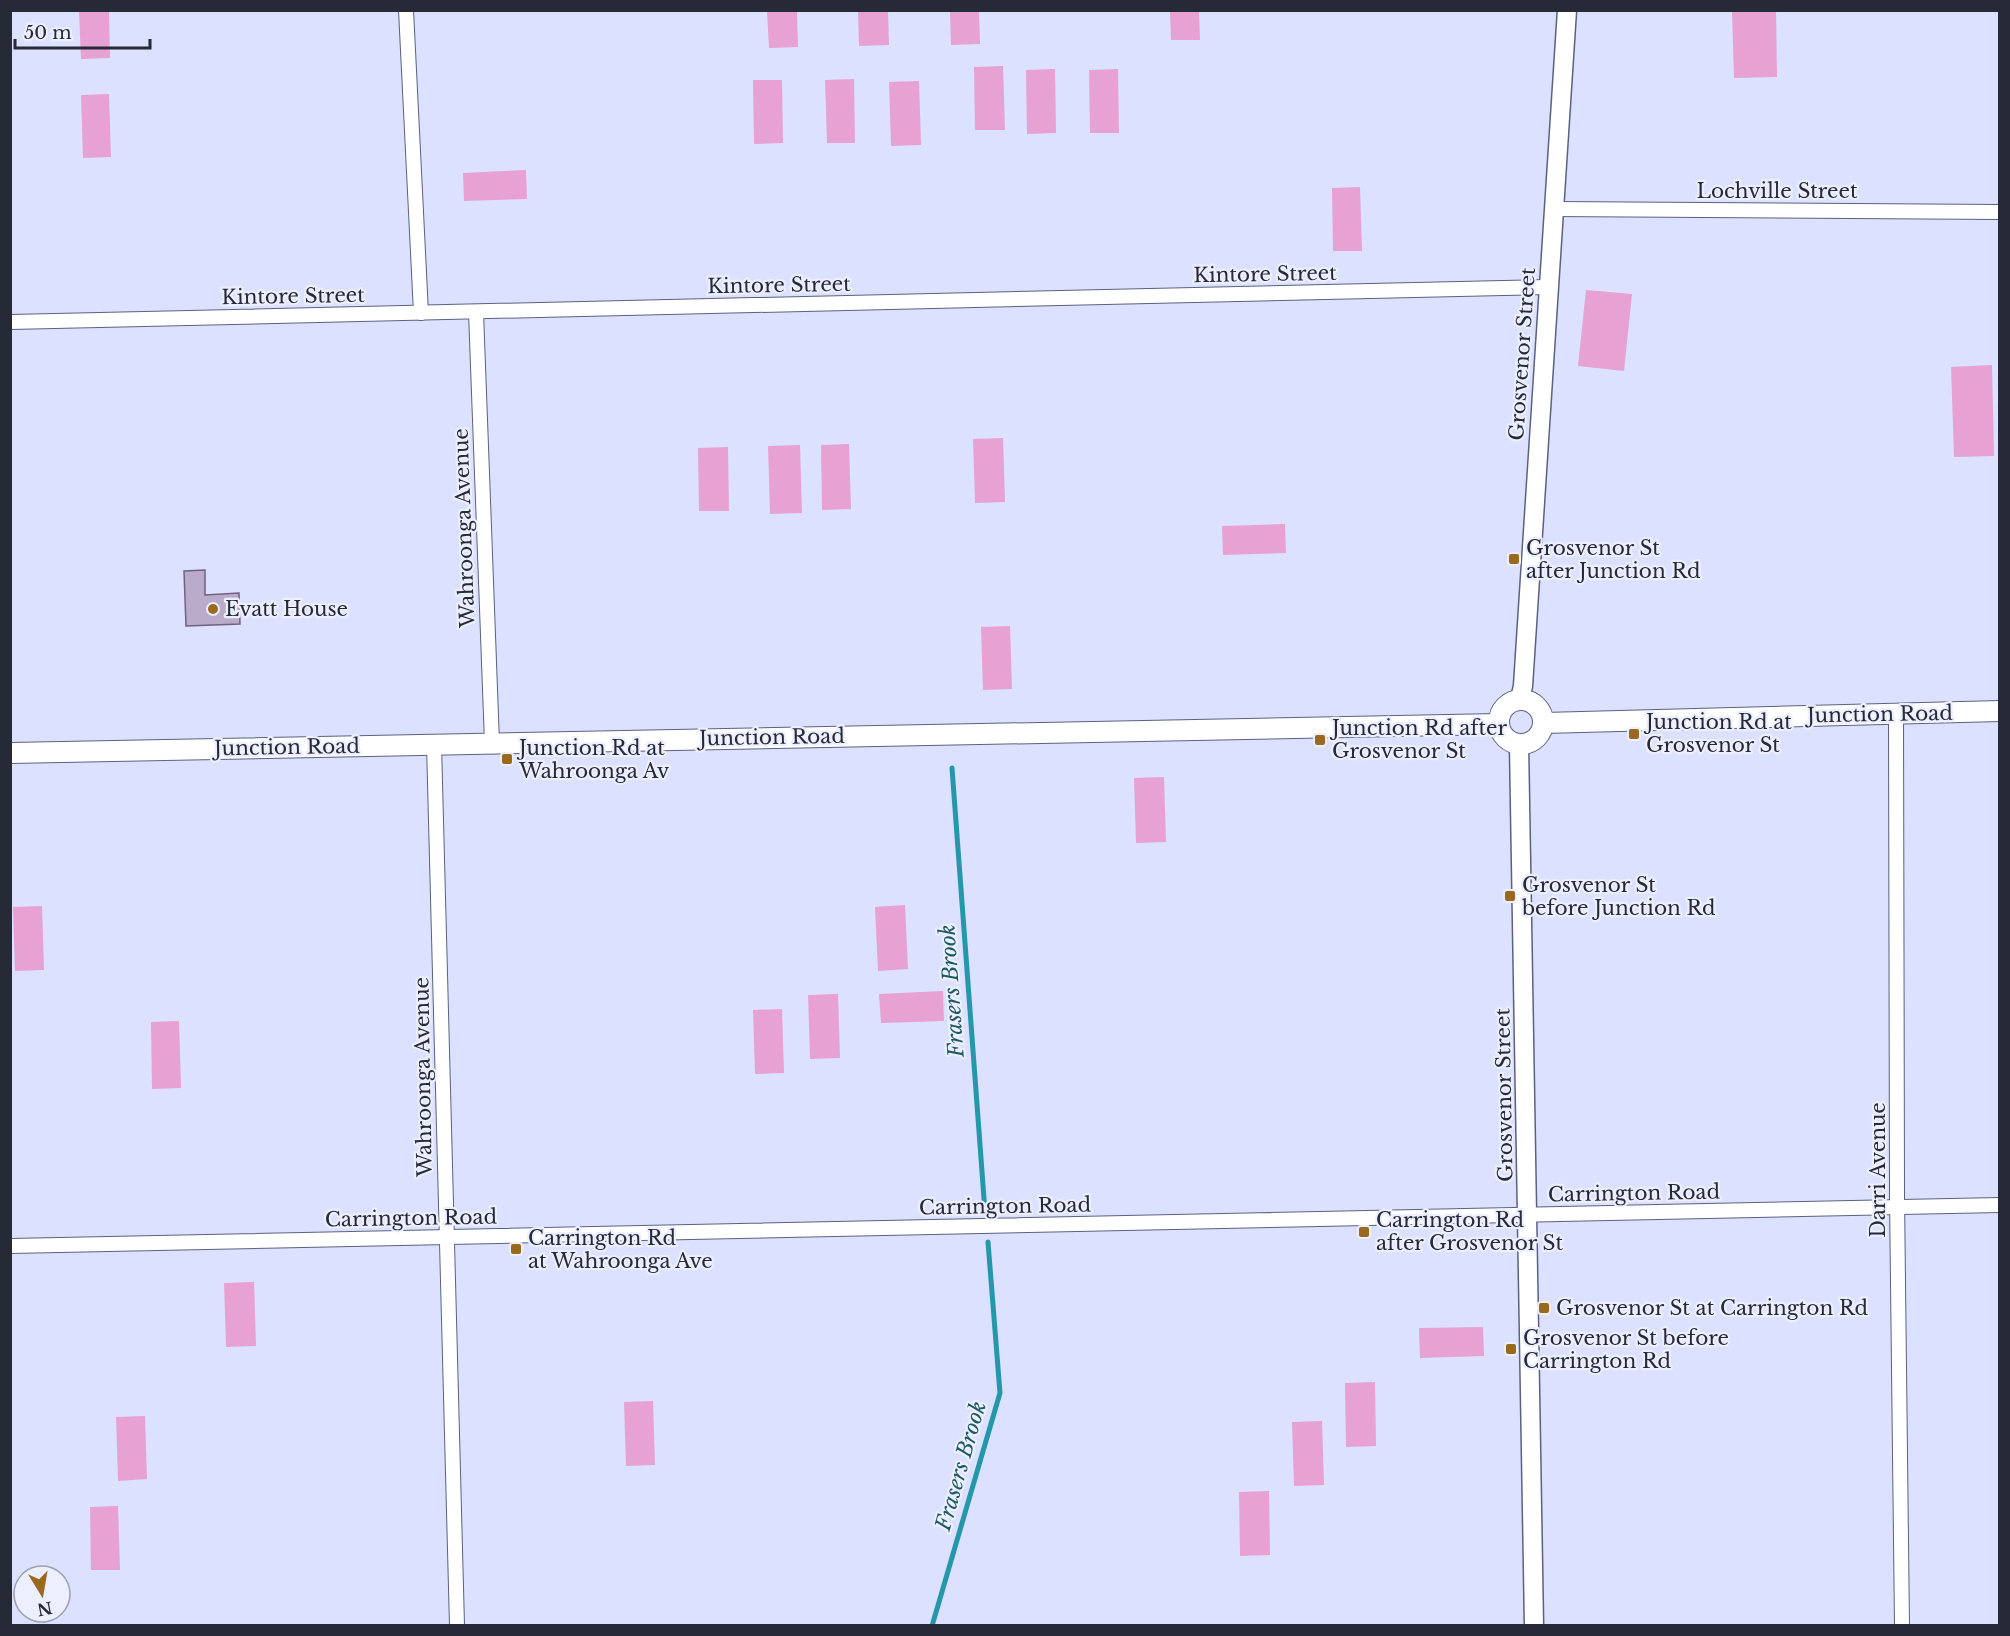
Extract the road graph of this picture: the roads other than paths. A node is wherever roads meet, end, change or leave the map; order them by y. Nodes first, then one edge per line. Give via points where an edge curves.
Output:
1 (406, 10) edge
2 (1567, 10) edge
3 (1554, 209) junction
4 (2000, 212) edge
5 (1548, 287) junction
6 (476, 312) junction
7 (421, 313) junction
8 (10, 322) edge
9 (1520, 699) junction
10 (2000, 711) edge
11 (1896, 715) junction
12 (1544, 723) junction
13 (1499, 724) junction
14 (492, 743) junction
15 (434, 744) junction
16 (1519, 744) junction
17 (10, 753) edge
18 (2000, 1205) edge
19 (1897, 1208) junction
20 (1528, 1215) junction
21 (446, 1236) junction
22 (10, 1246) edge
23 (457, 1626) edge
24 (1534, 1626) edge
25 (1902, 1626) edge

1 - 7 street
2 - 3 street, Grosvenor Street
3 - 4 street, Lochville Street
3 - 5 street, Grosvenor Street
5 - 6 street, Kintore Street
5 - 9 street, Grosvenor Street
6 - 7 street, Kintore Street
6 - 14 street, Wahroonga Avenue
7 - 8 street, Kintore Street
9 - 12 main road via 1537,706
9 - 13 main road via 1504,707
10 - 11 main road, Junction Road
11 - 12 main road, Junction Road
11 - 19 street, Darri Avenue
12 - 16 main road via 1536,738
13 - 14 main road, Junction Road
13 - 16 main road via 1508,740
14 - 15 main road, Junction Road
15 - 17 main road, Junction Road
15 - 21 street, Wahroonga Avenue
16 - 20 street, Grosvenor Street
18 - 19 street, Carrington Road
19 - 20 street, Carrington Road
19 - 25 street, Darri Avenue
20 - 21 street, Carrington Road
20 - 24 street, Grosvenor Street
21 - 22 street, Carrington Road
21 - 23 street, Wahroonga Avenue

